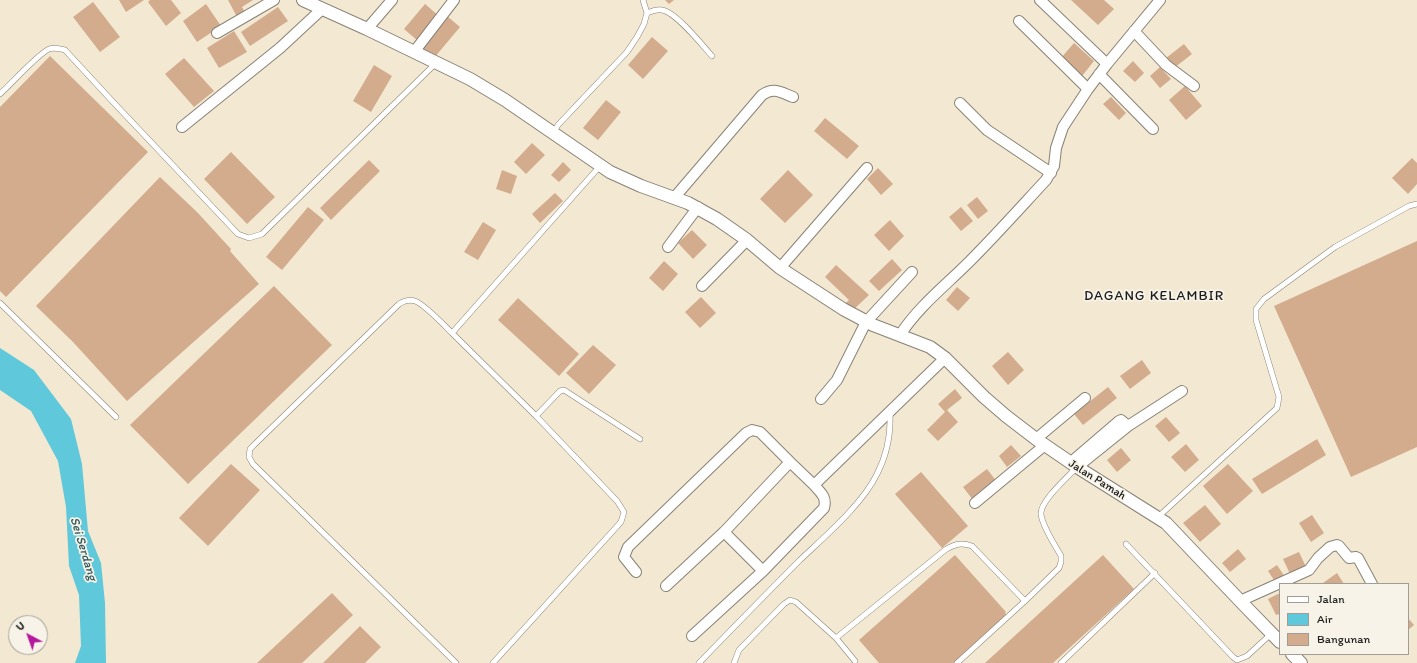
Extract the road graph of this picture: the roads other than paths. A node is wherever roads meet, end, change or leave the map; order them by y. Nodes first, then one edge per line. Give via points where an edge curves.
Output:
1 (274, 0) edge
2 (303, 0) edge
3 (392, 0) edge
4 (454, 0) edge
5 (643, 0) edge
6 (1040, 0) edge
7 (1160, 0) edge
8 (322, 9) junction
9 (647, 12) junction
10 (1019, 21) dead end
11 (367, 29) junction
12 (1134, 31) junction
13 (217, 33) dead end
14 (414, 52) junction
15 (712, 56) dead end
16 (436, 63) junction
17 (1107, 64) junction
18 (1099, 74) junction
19 (1194, 86) dead end
20 (1088, 89) junction
21 (0, 94) edge
22 (793, 96) dead end
23 (960, 103) dead end
24 (182, 127) dead end
25 (1153, 129) dead end
26 (553, 133) junction
27 (600, 166) junction
28 (867, 168) dead end
29 (1051, 173) junction
30 (674, 198) junction
31 (1417, 204) edge
32 (698, 207) junction
33 (747, 240) junction
34 (668, 247) dead end
35 (780, 268) junction
36 (912, 272) dead end
37 (702, 286) dead end
38 (0, 303) edge
39 (866, 322) junction
40 (452, 333) junction
41 (900, 336) junction
42 (945, 358) junction
43 (1182, 391) dead end
44 (1085, 398) dead end
45 (822, 399) dead end
46 (890, 411) junction
47 (536, 416) junction
48 (116, 417) dead end
49 (640, 439) dead end
50 (1040, 442) junction
51 (790, 462) junction
52 (1074, 465) junction
53 (814, 485) junction
54 (975, 503) dead end
55 (1158, 517) junction
56 (724, 532) junction
57 (1126, 544) dead end
58 (763, 571) junction
59 (636, 572) dead end
60 (1155, 573) junction
61 (1279, 583) edge
62 (1280, 583) edge
63 (1371, 583) edge
64 (666, 586) dead end
65 (1025, 601) junction
66 (1240, 601) junction
67 (692, 636) dead end
68 (836, 638) junction
69 (1276, 638) edge
70 (1293, 655) edge
71 (855, 661) dead end
72 (456, 663) edge
73 (493, 663) edge
74 (699, 663) edge
75 (734, 663) edge
76 (957, 663) edge
77 (1061, 663) edge
78 (1301, 663) edge

1 - 13 street
2 - 8 street, Jalan Pamah
3 - 11 street
4 - 14 street
5 - 9 lane
6 - 17 street
7 - 12 street
8 - 11 street, Jalan Pamah
8 - 24 street via 280,48
9 - 15 lane via 669,12
9 - 26 lane via 638,37 627,52
10 - 20 street
11 - 14 street, Jalan Pamah
12 - 17 street
12 - 19 street via 1166,65
14 - 16 street, Jalan Pamah
16 - 21 lane via 262,234 249,238 238,234 65,50 48,49
16 - 26 street, Jalan Pamah via 488,89
17 - 18 street
18 - 20 street
18 - 25 street
20 - 29 street via 1063,127
22 - 30 street via 776,90 768,91 762,96
23 - 29 street via 987,130
26 - 27 street, Jalan Pamah
27 - 30 street, Jalan Pamah via 628,181
27 - 40 lane
28 - 35 street
29 - 41 street via 969,262 914,315
30 - 32 street, Jalan Pamah
31 - 55 lane via 1335,247 1264,299 1256,309 1256,320 1279,397 1277,408
32 - 33 street, Jalan Pamah
32 - 34 street
33 - 35 street, Jalan Pamah
33 - 37 street
35 - 39 street, Jalan Pamah
36 - 39 street
38 - 48 lane
39 - 41 street, Jalan Pamah
39 - 45 street via 837,380
40 - 47 lane
40 - 72 lane via 421,304 406,300 399,304 250,449 249,457 259,470
41 - 42 street, Jalan Pamah via 930,347
42 - 46 street
42 - 50 street, Jalan Pamah via 990,402
43 - 52 street
44 - 50 street
46 - 53 street
46 - 74 lane via 887,449 877,475 864,495
47 - 49 lane via 564,390
47 - 73 lane via 617,501 624,512 621,522
50 - 52 street, Jalan Pamah
50 - 54 street
51 - 53 street
51 - 56 street
51 - 59 street via 760,432 752,430 746,433 628,547 624,557
52 - 55 street, Jalan Pamah
52 - 65 lane via 1042,506 1040,513 1061,556 1059,568
53 - 58 street via 824,496 824,508
55 - 66 street, Jalan Pamah via 1174,529
56 - 58 street
56 - 64 street
57 - 60 lane
58 - 67 street
60 - 69 lane via 1237,660
60 - 77 lane
61 - 66 street
62 - 63 street via 1309,570 1330,547 1337,545 1349,558 1358,558
65 - 68 lane via 972,546 964,543 955,544
65 - 76 lane
66 - 69 street, Jalan Pamah
68 - 71 lane
68 - 75 lane via 796,602 790,600 739,650
70 - 78 street

